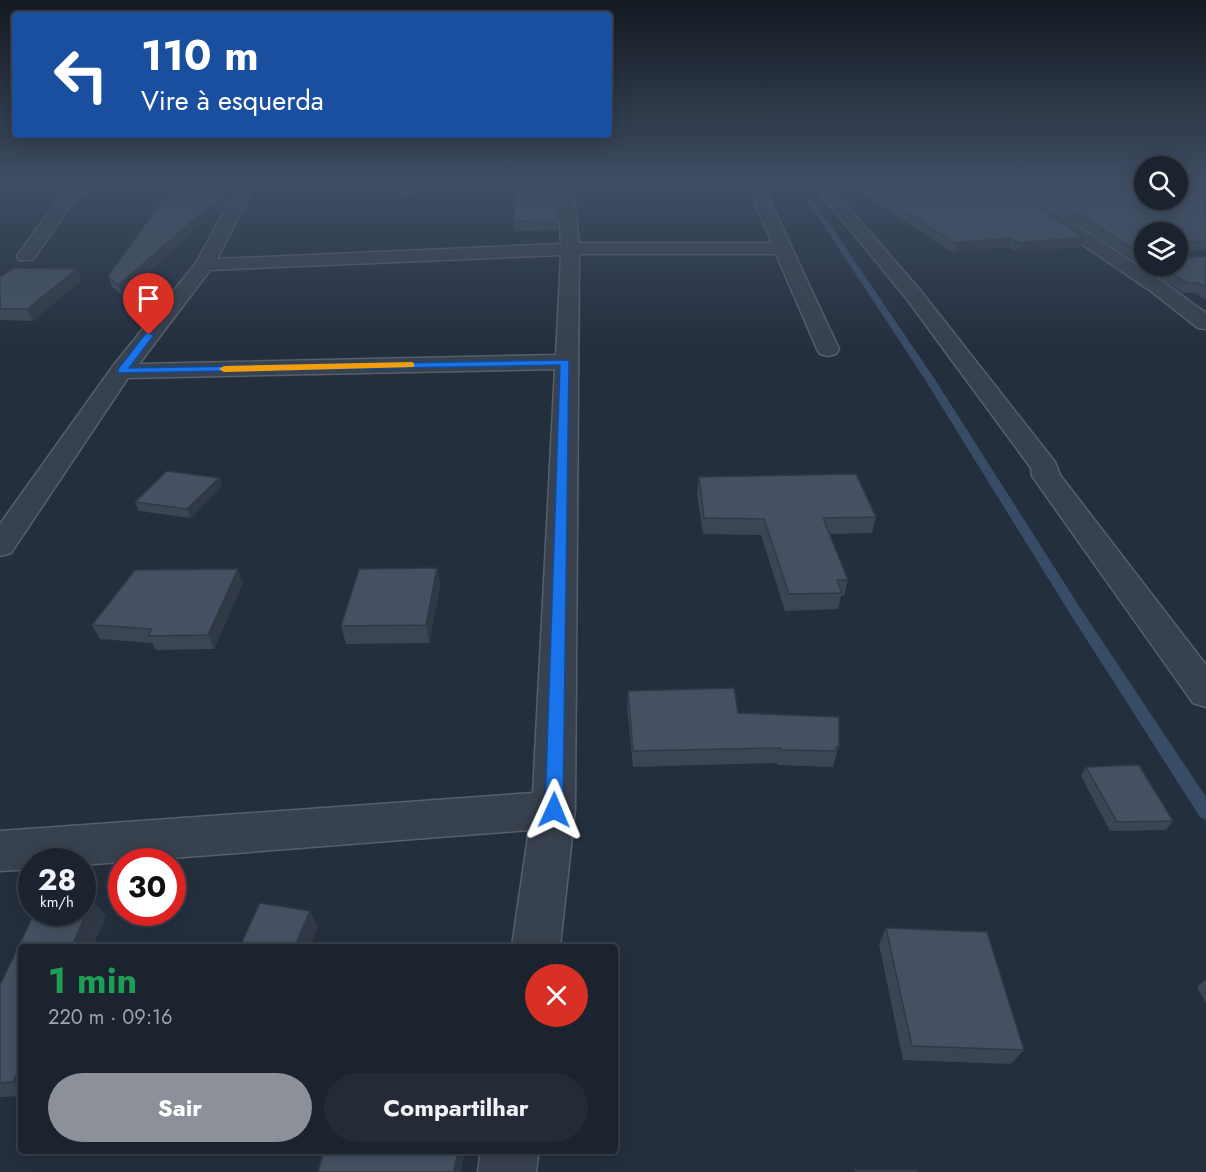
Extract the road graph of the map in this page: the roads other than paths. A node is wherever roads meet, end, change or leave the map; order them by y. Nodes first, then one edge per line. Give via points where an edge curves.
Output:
1 (40, 237) edge
2 (219, 237) edge
3 (569, 237) edge
4 (780, 237) edge
5 (864, 237) edge
6 (1080, 237) edge
7 (785, 248) junction
8 (570, 249) junction
9 (26, 256) dead end
10 (1134, 263) edge
11 (1121, 264) junction
12 (204, 265) junction
13 (1206, 324) edge
14 (828, 349) dead end
15 (565, 362) junction
16 (121, 371) junction
17 (1, 542) edge
18 (1206, 693) edge
19 (554, 810) junction
20 (0, 850) edge
21 (536, 944) edge
22 (509, 1154) edge
23 (507, 1172) edge

1 - 9 street
2 - 12 street
3 - 8 street
4 - 7 street
5 - 18 street via 913,294 1045,468 1046,476
6 - 11 street
7 - 8 street
7 - 14 street
8 - 12 street
8 - 15 street
10 - 11 street
11 - 13 street
12 - 16 street
15 - 16 street
15 - 19 street
16 - 17 street
19 - 20 street
19 - 21 street
22 - 23 street

